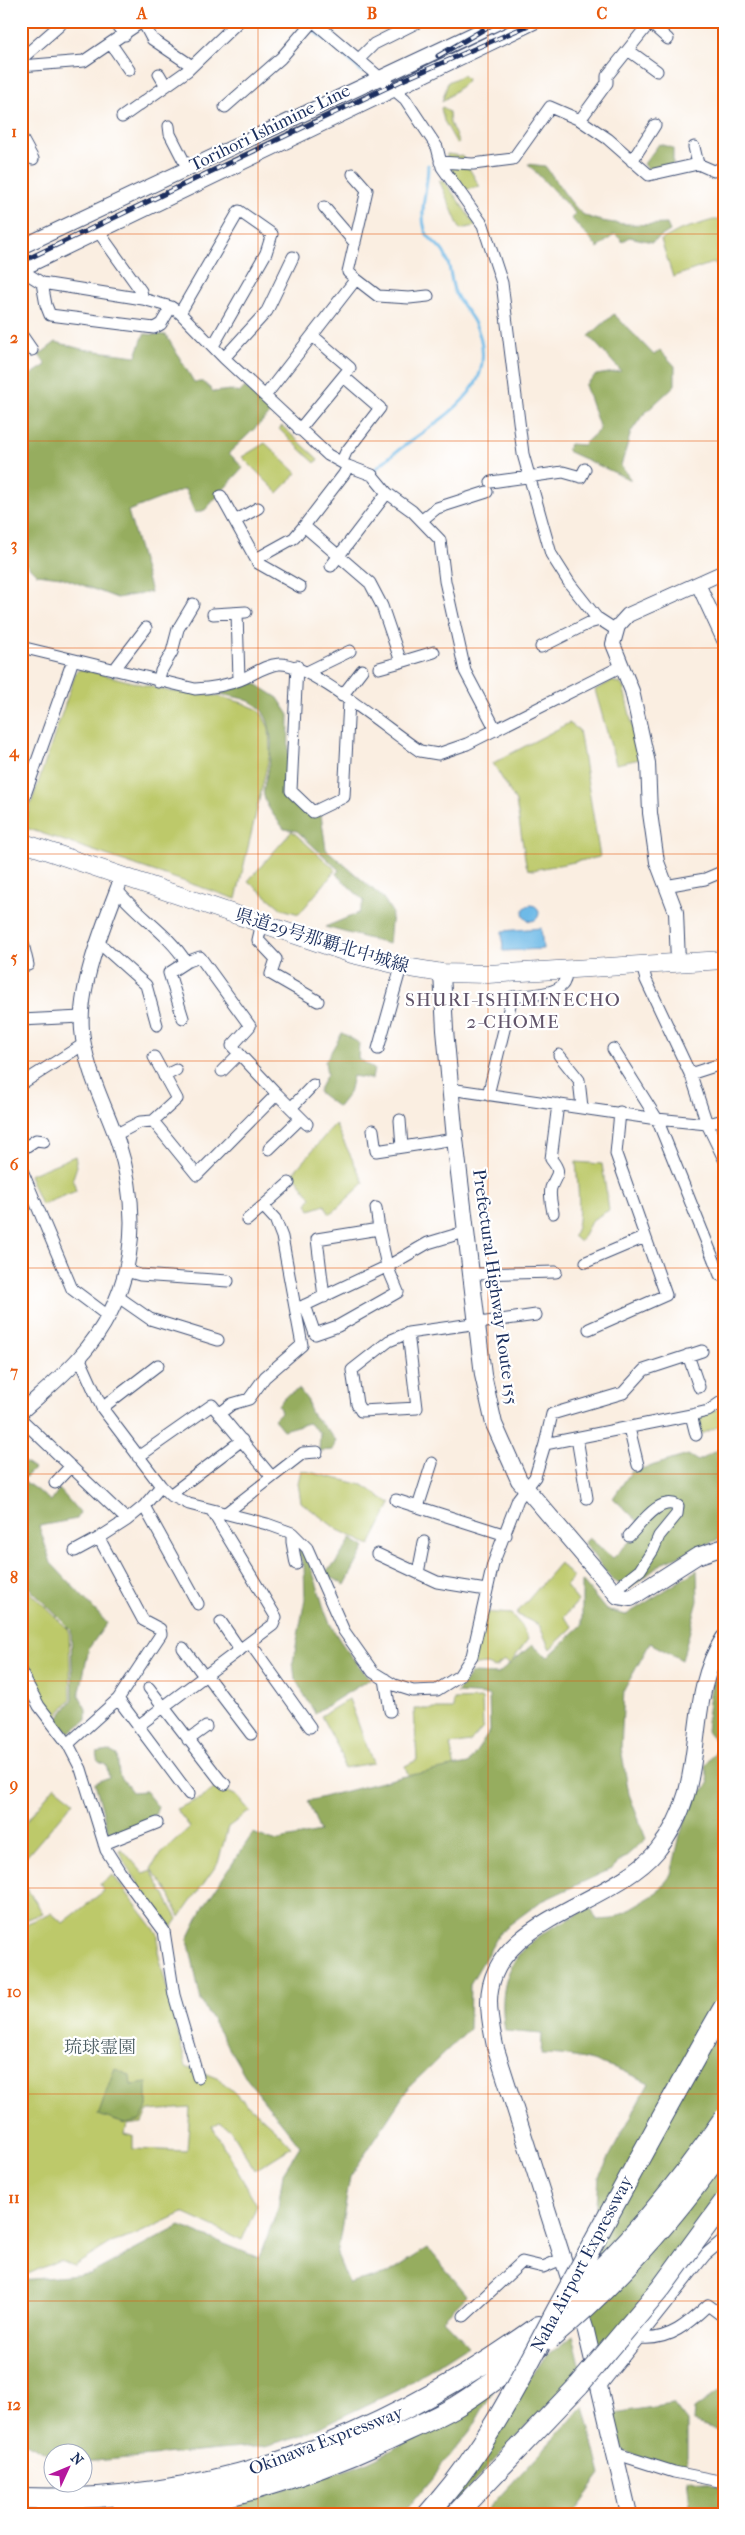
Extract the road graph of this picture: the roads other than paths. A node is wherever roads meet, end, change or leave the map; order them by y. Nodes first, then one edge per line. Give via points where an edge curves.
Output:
1 (113, 21) edge
2 (143, 21) edge
3 (239, 21) edge
4 (420, 21) edge
5 (536, 21) edge
6 (651, 22) edge
7 (495, 23) edge
8 (310, 24) edge
9 (60, 26) dead end
10 (329, 26) edge
11 (125, 35) junction
12 (668, 39) dead end
13 (111, 44) junction
14 (628, 50) junction
15 (21, 59) edge
16 (359, 59) junction
17 (21, 66) edge
18 (192, 66) junction
19 (129, 70) dead end
20 (657, 71) dead end
21 (159, 74) dead end
22 (380, 79) junction
23 (166, 86) junction
24 (395, 89) junction
25 (225, 107) dead end
26 (122, 117) dead end
27 (580, 120) junction
28 (655, 125) dead end
29 (168, 126) dead end
30 (21, 136) edge
31 (694, 148) dead end
32 (33, 159) dead end
33 (632, 161) junction
34 (440, 162) junction
35 (698, 164) junction
36 (724, 167) edge
37 (188, 169) junction
38 (353, 174) dead end
39 (324, 206) dead end
40 (98, 231) junction
41 (355, 243) junction
42 (21, 248) edge
43 (292, 257) dead end
44 (21, 270) edge
45 (356, 279) junction
46 (42, 283) junction
47 (428, 296) dead end
48 (143, 298) junction
49 (175, 310) junction
50 (313, 336) junction
51 (213, 346) junction
52 (224, 358) junction
53 (344, 377) junction
54 (265, 396) junction
55 (299, 430) junction
56 (345, 464) junction
57 (585, 469) dead end
58 (528, 476) junction
59 (387, 493) junction
60 (221, 496) dead end
61 (258, 508) dead end
62 (422, 520) junction
63 (235, 521) junction
64 (304, 526) junction
65 (339, 556) junction
66 (256, 559) junction
67 (331, 566) dead end
68 (724, 572) edge
69 (698, 584) junction
70 (300, 587) dead end
71 (193, 604) dead end
72 (213, 614) dead end
73 (600, 620) junction
74 (146, 628) dead end
75 (616, 630) junction
76 (724, 640) edge
77 (21, 647) edge
78 (541, 647) dead end
79 (350, 651) dead end
80 (434, 652) dead end
81 (73, 660) junction
82 (401, 662) junction
83 (297, 666) junction
84 (622, 666) junction
85 (379, 668) dead end
86 (114, 670) junction
87 (362, 670) dead end
88 (307, 672) junction
89 (239, 680) junction
90 (158, 682) junction
91 (346, 698) junction
92 (496, 730) junction
93 (21, 806) edge
94 (21, 842) edge
95 (724, 871) edge
96 (119, 883) junction
97 (665, 886) junction
98 (262, 924) junction
99 (21, 936) edge
100 (99, 943) junction
101 (724, 960) edge
102 (186, 962) junction
103 (678, 962) junction
104 (28, 965) dead end
105 (642, 965) junction
106 (401, 967) junction
107 (564, 970) junction
108 (442, 973) junction
109 (318, 1001) dead end
110 (81, 1018) junction
111 (183, 1018) dead end
112 (21, 1020) edge
113 (157, 1025) dead end
114 (84, 1044) junction
115 (378, 1049) dead end
116 (613, 1049) dead end
117 (239, 1054) junction
118 (560, 1054) dead end
119 (154, 1057) dead end
120 (724, 1063) edge
121 (176, 1070) dead end
122 (222, 1071) dead end
123 (690, 1074) junction
124 (164, 1076) junction
125 (21, 1084) edge
126 (313, 1085) dead end
127 (450, 1089) junction
128 (277, 1094) junction
129 (488, 1095) junction
130 (558, 1104) junction
131 (582, 1107) junction
132 (291, 1108) junction
133 (620, 1112) junction
134 (657, 1119) junction
135 (400, 1120) dead end
136 (724, 1120) edge
137 (153, 1122) junction
138 (707, 1124) junction
139 (373, 1130) dead end
140 (115, 1135) junction
141 (455, 1139) junction
142 (44, 1140) dead end
143 (402, 1147) junction
144 (270, 1149) dead end
145 (21, 1150) edge
146 (724, 1159) edge
147 (21, 1168) edge
148 (289, 1183) dead end
149 (263, 1206) junction
150 (376, 1208) dead end
151 (553, 1213) dead end
152 (247, 1220) dead end
153 (379, 1229) junction
154 (468, 1231) junction
155 (645, 1237) junction
156 (586, 1262) dead end
157 (388, 1266) junction
158 (126, 1271) junction
159 (556, 1272) dead end
160 (473, 1274) junction
161 (720, 1275) dead end
162 (228, 1281) dead end
163 (118, 1296) junction
164 (324, 1297) junction
165 (300, 1307) junction
166 (536, 1315) dead end
167 (108, 1316) junction
168 (478, 1322) junction
169 (589, 1328) dead end
170 (408, 1332) junction
171 (218, 1340) dead end
172 (702, 1351) dead end
173 (688, 1355) junction
174 (79, 1357) junction
175 (158, 1365) dead end
176 (698, 1387) dead end
177 (724, 1400) edge
178 (102, 1408) junction
179 (21, 1412) edge
180 (219, 1414) junction
181 (691, 1415) junction
182 (21, 1419) edge
183 (629, 1428) junction
184 (696, 1435) dead end
185 (577, 1438) junction
186 (242, 1440) junction
187 (545, 1444) junction
188 (316, 1452) dead end
189 (138, 1458) junction
190 (432, 1463) dead end
191 (71, 1466) junction
192 (638, 1466) dead end
193 (271, 1476) junction
194 (55, 1483) dead end
195 (161, 1486) junction
196 (526, 1488) junction
197 (170, 1495) junction
198 (587, 1498) dead end
199 (396, 1500) dead end
200 (144, 1506) junction
201 (418, 1507) junction
202 (212, 1511) junction
203 (226, 1513) junction
204 (127, 1520) junction
205 (292, 1533) junction
206 (506, 1534) junction
207 (629, 1536) dead end
208 (99, 1538) junction
209 (424, 1542) dead end
210 (724, 1547) edge
211 (75, 1551) dead end
212 (378, 1554) dead end
213 (296, 1564) dead end
214 (418, 1573) junction
215 (486, 1590) junction
216 (612, 1592) junction
217 (198, 1604) dead end
218 (221, 1622) dead end
219 (724, 1638) edge
220 (245, 1646) junction
221 (183, 1648) dead end
222 (21, 1672) edge
223 (205, 1676) junction
224 (385, 1679) junction
225 (149, 1688) dead end
226 (118, 1699) junction
227 (163, 1707) junction
228 (390, 1712) dead end
229 (138, 1726) junction
230 (206, 1727) dead end
231 (310, 1727) dead end
232 (251, 1734) dead end
233 (188, 1740) junction
234 (68, 1744) junction
235 (226, 1784) dead end
236 (189, 1794) dead end
237 (157, 1823) dead end
238 (104, 1844) junction
239 (724, 2007) edge
240 (198, 2077) dead end
241 (724, 2118) edge
242 (724, 2147) edge
243 (724, 2202) edge
244 (724, 2239) edge
245 (562, 2259) junction
246 (464, 2316) dead end
247 (724, 2317) edge
248 (545, 2332) junction
249 (641, 2338) junction
250 (599, 2388) junction
251 (614, 2453) junction
252 (724, 2482) edge
253 (21, 2498) edge
254 (119, 2514) edge
255 (428, 2514) edge
256 (456, 2514) edge
257 (629, 2514) edge

1 - 11 street
2 - 11 street
2 - 18 street via 152,39
3 - 18 street via 207,44
4 - 16 street via 374,44
5 - 24 street, Torihori Ishimine Line
6 - 12 street
6 - 14 street
7 - 22 street, Torihori Ishimine Line
8 - 10 street
8 - 25 street via 281,58 237,91
9 - 15 street
10 - 16 street
11 - 13 street
13 - 17 street via 84,61
13 - 19 street
14 - 20 street
14 - 27 street via 607,76 607,83
16 - 22 street
18 - 23 street
21 - 23 street
22 - 24 street
22 - 37 street, Torihori Ishimine Line
23 - 26 street
24 - 34 street via 414,110 437,147
24 - 40 street, Torihori Ishimine Line
27 - 33 street
27 - 34 street via 550,106 513,158 473,164
28 - 33 street
29 - 37 street
30 - 32 street
31 - 35 street
33 - 35 street via 649,175
34 - 58 street via 483,225 498,267
35 - 36 street via 714,171
37 - 42 street, Torihori Ishimine Line
38 - 41 street via 368,185
39 - 41 street
40 - 44 street, Torihori Ishimine Line
40 - 48 street
41 - 45 street via 348,272
43 - 52 street via 267,311
44 - 46 street
45 - 47 street via 378,296
45 - 50 street
46 - 48 street
46 - 49 street via 50,315 154,328
48 - 49 street
49 - 51 street
49 - 51 street via 238,211 272,234 266,254
50 - 53 street via 350,368
50 - 54 street
51 - 52 street
52 - 54 street
53 - 55 street
53 - 56 street via 380,408 346,452
54 - 55 street
55 - 56 street via 328,455
56 - 59 street via 372,474
56 - 64 street via 344,474
57 - 58 street via 581,477 563,472
58 - 62 street via 489,487 437,508
58 - 73 street via 551,554 570,584
59 - 62 street
59 - 65 street
60 - 63 street
61 - 63 street
62 - 92 street via 442,545 445,581 465,671
63 - 66 street
64 - 65 street
64 - 66 street via 294,538
65 - 67 street
65 - 82 street via 370,583 382,606
66 - 70 street via 264,568
68 - 69 street
69 - 75 street via 628,615
69 - 76 street
71 - 90 street via 178,629 172,652
72 - 89 street via 241,613
73 - 75 street
73 - 78 street
74 - 86 street
75 - 84 street via 613,644
77 - 81 street
79 - 88 street
80 - 82 street
81 - 86 street
81 - 93 street
82 - 85 street
83 - 88 street
83 - 89 street via 274,665
83 - 91 street via 291,792 313,812 344,797
84 - 92 street
84 - 97 street via 632,691 648,763 650,813 657,862
86 - 90 street
87 - 91 street
88 - 91 street
89 - 90 street via 195,689
91 - 92 street via 417,753 444,752
94 - 96 main road, 県道29号那覇北中城線
95 - 97 street via 705,879
96 - 98 main road, 県道29号那覇北中城線
96 - 100 street
96 - 102 street via 163,936 176,945
97 - 103 street via 676,912
98 - 106 main road, 県道29号那覇北中城線
98 - 109 street via 258,940 276,959 271,974
99 - 104 street
100 - 110 street
100 - 113 street via 146,985
101 - 103 main road, 県道29号那覇北中城線
102 - 111 street via 169,973
102 - 117 street via 200,957 250,1026 232,1046
103 - 105 main road, 県道29号那覇北中城線
105 - 107 main road, 県道29号那覇北中城線
105 - 123 street
106 - 108 main road, 県道29号那覇北中城線
106 - 115 street
107 - 108 main road, 県道29号那覇北中城線
107 - 129 street via 565,981 561,987 512,997
108 - 127 main road, Prefectural Highway Route 155
110 - 112 street
110 - 114 street
114 - 125 street
114 - 140 street
116 - 134 street
117 - 122 street
117 - 128 street
118 - 131 street via 579,1080
119 - 124 street
120 - 123 street
121 - 124 street
123 - 138 street
124 - 137 street via 177,1099
126 - 132 street
127 - 129 street
127 - 141 main road, Prefectural Highway Route 155
128 - 132 street
128 - 137 street via 197,1175
129 - 130 street
130 - 131 street
130 - 151 street via 551,1159 558,1167 558,1176 546,1189
131 - 133 street
132 - 144 street via 304,1121
133 - 134 street
133 - 155 street via 616,1154
134 - 138 street
134 - 161 street
135 - 143 street
136 - 138 street
137 - 140 street via 140,1122
138 - 146 street
139 - 143 street via 376,1151
140 - 158 street via 131,1196 132,1230
141 - 143 street
141 - 154 main road, Prefectural Highway Route 155
142 - 145 street via 36,1140
147 - 167 street via 72,1289
148 - 149 street
149 - 152 street
149 - 165 street via 275,1219 282,1237
150 - 153 street
153 - 157 street
153 - 164 street via 317,1239
154 - 157 street via 428,1243
154 - 160 main road, Prefectural Highway Route 155
155 - 156 street
155 - 169 street via 666,1295
157 - 164 street
157 - 165 street via 398,1292 338,1326 315,1334
158 - 162 street via 140,1275
158 - 163 street
159 - 160 street
160 - 168 main road, Prefectural Highway Route 155
163 - 167 street
163 - 171 street via 150,1319
164 - 165 street
165 - 180 street via 302,1345 265,1377 249,1400 232,1404
166 - 168 street
167 - 174 street
168 - 170 street
168 - 196 main road, Prefectural Highway Route 155 via 492,1414 513,1470
170 - 170 street via 417,1408 361,1411 352,1370 389,1341
172 - 173 street
173 - 176 street
173 - 187 street via 644,1370 622,1393 552,1414
174 - 178 street
174 - 179 street
175 - 178 street
177 - 181 street
178 - 189 street
180 - 186 street
180 - 189 street via 212,1405
181 - 183 street
181 - 184 street
182 - 191 street
183 - 185 street
183 - 192 street
185 - 187 street
185 - 198 street
186 - 193 street
186 - 197 street
187 - 196 street via 535,1478
188 - 193 street via 303,1453
189 - 195 street
190 - 201 street via 421,1485
191 - 194 street
191 - 204 street
193 - 203 street
195 - 197 street
195 - 200 street
196 - 206 street via 518,1500
196 - 216 main road, Prefectural Highway Route 155
197 - 202 street
199 - 201 street
200 - 204 street
200 - 217 street
201 - 206 street
202 - 203 street
202 - 220 street via 276,1618 273,1625
203 - 205 street
204 - 208 street
205 - 213 street
205 - 224 street via 308,1548 344,1630 373,1672
206 - 215 street
207 - 216 street via 663,1503 672,1502 678,1506 677,1514 659,1536 640,1570
208 - 211 street
208 - 226 street via 143,1620 160,1629 162,1634
209 - 214 street
210 - 216 main road via 698,1556 631,1598
212 - 214 street
214 - 215 street via 437,1582
215 - 224 street via 472,1656 459,1676 437,1690 413,1691
218 - 220 street
219 - 245 main road via 716,1649 705,1680 691,1782 668,1836 651,1858 625,1879 521,1938 501,1961 492,1980 489,2001 495,2046
220 - 223 street
220 - 231 street
221 - 223 street
222 - 234 street via 39,1706
223 - 227 street
223 - 232 street
224 - 228 street
225 - 227 street
226 - 229 street
226 - 234 street
227 - 229 street
227 - 233 street
229 - 236 street
230 - 233 street
233 - 235 street
234 - 238 street via 81,1769
237 - 238 street
238 - 240 street via 114,1865 164,1931 174,1995
239 - 255 highway, Naha Airport Expressway, bridge via 650,2135 507,2403 456,2482
241 - 248 highway, Okinawa Expressway, bridge via 660,2205
242 - 248 highway, Okinawa Expressway, bridge via 660,2232 606,2288
243 - 256 highway, bridge via 662,2288 579,2385
244 - 249 street via 705,2255
245 - 246 street via 543,2267 522,2262
245 - 250 main road via 586,2331
247 - 249 street via 708,2304 681,2328 663,2336
248 - 253 highway, Okinawa Expressway via 500,2354 415,2406 368,2428 259,2470 140,2493
248 - 254 highway, Okinawa Expressway via 455,2407 367,2449 267,2487 189,2505
249 - 250 street
250 - 251 main road
251 - 252 street via 674,2472
251 - 257 main road

